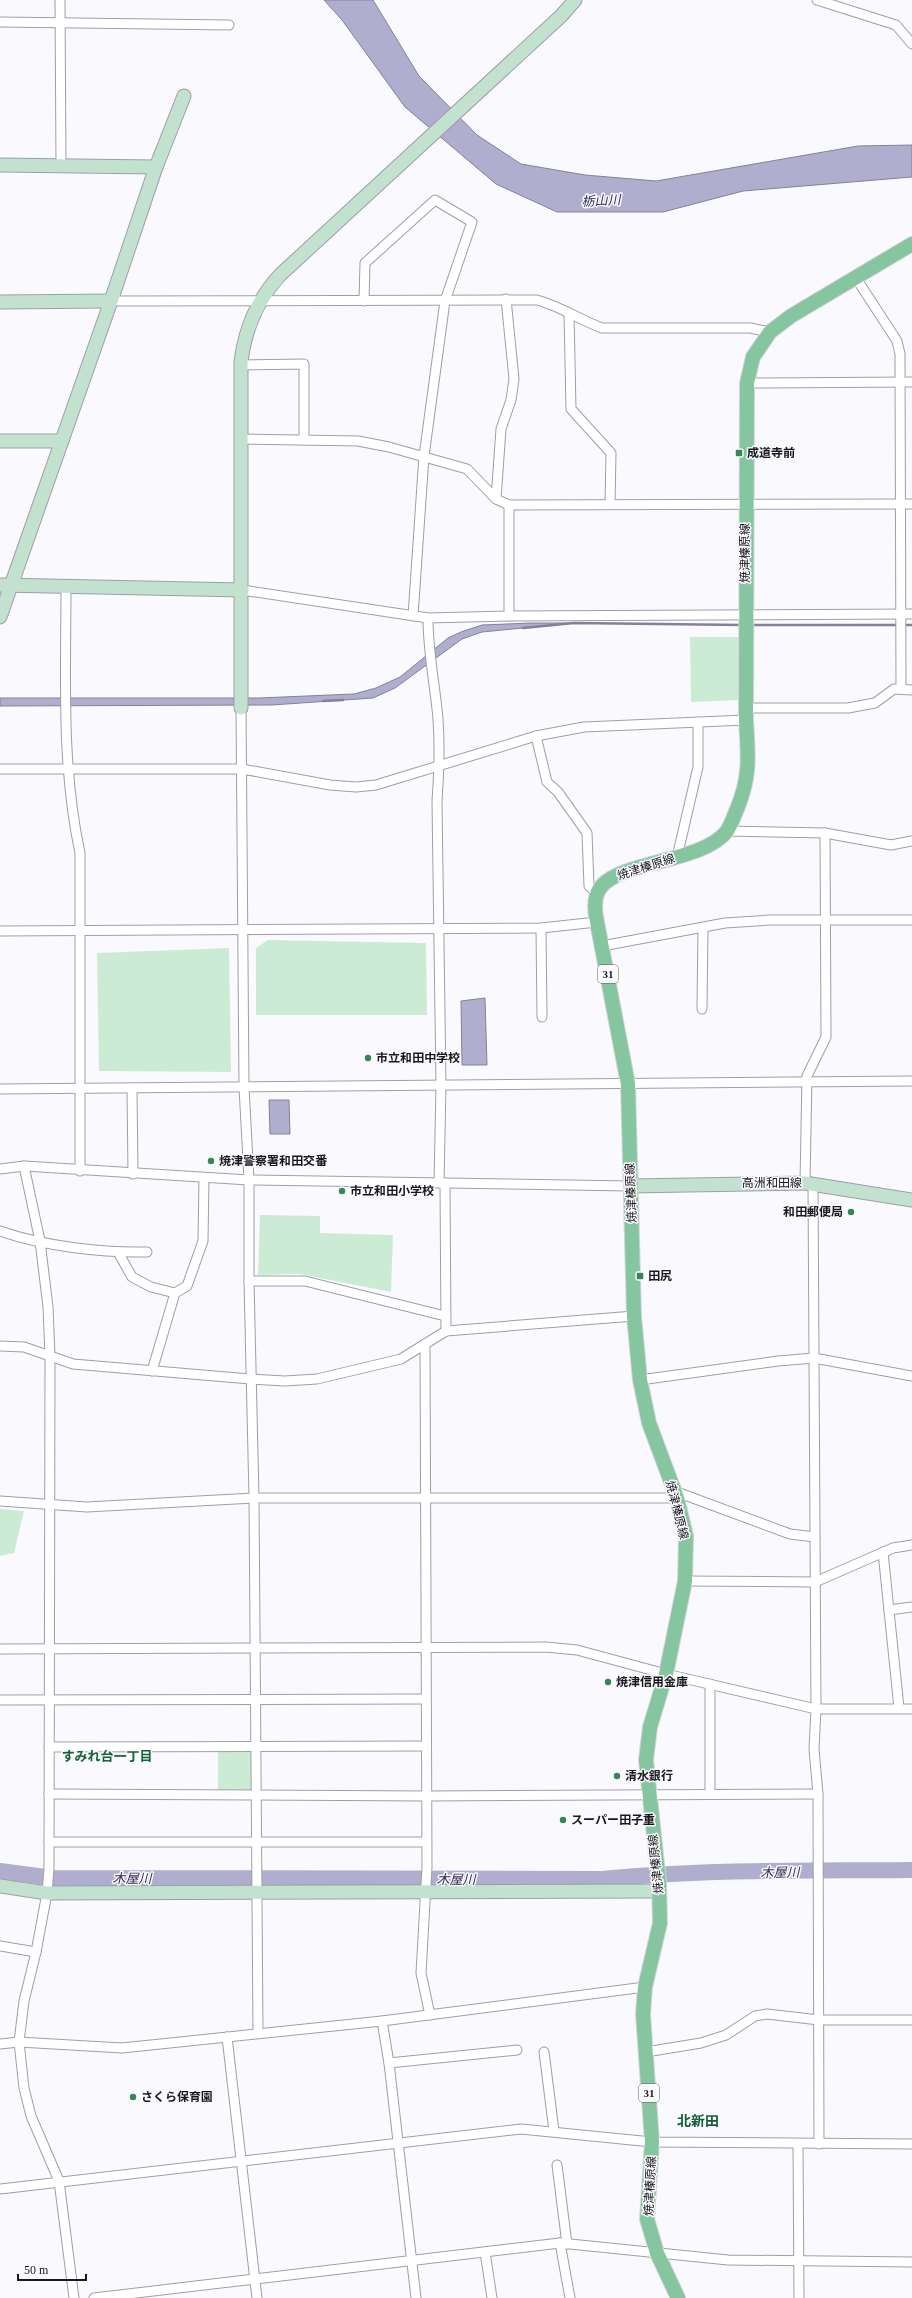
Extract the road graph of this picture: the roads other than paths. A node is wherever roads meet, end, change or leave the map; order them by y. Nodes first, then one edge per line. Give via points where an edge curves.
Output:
1 (60, 0) edge
2 (575, 0) edge
3 (817, 0) edge
4 (0, 22) edge
5 (60, 22) junction
6 (230, 25) dead end
7 (912, 44) edge
8 (184, 96) dead end
9 (0, 165) edge
10 (61, 165) junction
11 (156, 167) junction
12 (912, 244) edge
13 (856, 278) junction
14 (506, 299) junction
15 (262, 300) junction
16 (111, 301) junction
17 (364, 301) junction
18 (445, 301) junction
19 (0, 302) edge
20 (569, 314) junction
21 (770, 332) junction
22 (242, 366) junction
23 (900, 382) junction
24 (912, 382) edge
25 (747, 383) junction
26 (241, 439) junction
27 (304, 440) junction
28 (0, 441) edge
29 (62, 441) junction
30 (424, 456) junction
31 (496, 499) junction
32 (745, 503) junction
33 (610, 504) junction
34 (900, 504) junction
35 (912, 504) edge
36 (509, 505) junction
37 (6, 585) edge
38 (66, 585) junction
39 (242, 590) junction
40 (746, 614) junction
41 (900, 614) junction
42 (912, 614) edge
43 (413, 616) junction
44 (510, 616) junction
45 (0, 617) edge
46 (428, 618) junction
47 (901, 688) junction
48 (912, 690) edge
49 (242, 708) joint
50 (746, 714) junction
51 (698, 722) junction
52 (536, 736) junction
53 (439, 766) junction
54 (0, 769) edge
55 (242, 769) junction
56 (68, 770) junction
57 (726, 831) junction
58 (825, 833) junction
59 (912, 842) edge
60 (677, 857) junction
61 (597, 893) junction
62 (826, 920) junction
63 (912, 920) edge
64 (597, 922) junction
65 (440, 928) junction
66 (541, 928) junction
67 (703, 928) junction
68 (81, 929) junction
69 (0, 930) edge
70 (243, 930) junction
71 (602, 946) junction
72 (702, 1008) dead end
73 (542, 1017) dead end
74 (912, 1081) edge
75 (806, 1082) junction
76 (628, 1084) junction
77 (244, 1086) junction
78 (441, 1086) junction
79 (132, 1088) junction
80 (0, 1089) edge
81 (81, 1089) junction
82 (24, 1166) junction
83 (0, 1169) edge
84 (80, 1171) junction
85 (133, 1174) junction
86 (204, 1178) junction
87 (249, 1180) junction
88 (442, 1183) junction
89 (809, 1183) junction
90 (630, 1186) junction
91 (912, 1200) edge
92 (0, 1231) edge
93 (40, 1241) junction
94 (118, 1252) junction
95 (147, 1252) dead end
96 (249, 1281) junction
97 (175, 1293) junction
98 (445, 1316) junction
99 (634, 1316) junction
100 (446, 1331) junction
101 (425, 1344) junction
102 (0, 1346) edge
103 (50, 1356) junction
104 (814, 1358) junction
105 (152, 1371) junction
106 (912, 1376) edge
107 (250, 1379) junction
108 (640, 1380) junction
109 (676, 1495) junction
110 (254, 1498) junction
111 (426, 1498) junction
112 (0, 1501) edge
113 (49, 1506) junction
114 (815, 1537) junction
115 (912, 1545) edge
116 (883, 1552) junction
117 (685, 1581) junction
118 (814, 1582) junction
119 (912, 1607) edge
120 (889, 1610) junction
121 (255, 1647) junction
122 (49, 1648) junction
123 (425, 1648) junction
124 (0, 1649) edge
125 (666, 1674) junction
126 (710, 1684) junction
127 (255, 1699) junction
128 (425, 1699) junction
129 (0, 1700) edge
130 (49, 1700) junction
131 (899, 1708) junction
132 (816, 1709) junction
133 (912, 1710) edge
134 (255, 1746) junction
135 (425, 1746) junction
136 (49, 1747) junction
137 (49, 1794) junction
138 (255, 1794) junction
139 (710, 1794) junction
140 (818, 1794) junction
141 (648, 1795) junction
142 (427, 1796) junction
143 (49, 1842) junction
144 (255, 1842) junction
145 (426, 1842) junction
146 (0, 1886) edge
147 (426, 1887) junction
148 (659, 1887) junction
149 (47, 1893) junction
150 (255, 1893) junction
151 (0, 1946) edge
152 (36, 1952) junction
153 (645, 1987) junction
154 (430, 2015) junction
155 (819, 2020) junction
156 (912, 2020) edge
157 (382, 2021) junction
158 (258, 2032) junction
159 (227, 2037) junction
160 (19, 2042) junction
161 (0, 2044) edge
162 (517, 2050) dead end
163 (544, 2052) dead end
164 (646, 2052) junction
165 (389, 2063) junction
166 (554, 2131) junction
167 (397, 2142) junction
168 (652, 2142) junction
169 (798, 2144) junction
170 (818, 2144) junction
171 (912, 2144) edge
172 (242, 2160) junction
173 (557, 2166) dead end
174 (59, 2181) junction
175 (0, 2189) edge
176 (564, 2243) junction
177 (485, 2252) junction
178 (657, 2253) junction
179 (411, 2260) junction
180 (799, 2262) junction
181 (912, 2262) edge
182 (255, 2278) junction
183 (74, 2298) edge
184 (94, 2298) edge
185 (257, 2298) edge
186 (416, 2298) edge
187 (492, 2298) edge
188 (570, 2298) edge
189 (678, 2298) edge
190 (799, 2298) edge

1 - 5 street
2 - 15 street via 561,16 280,275 268,288
3 - 7 street via 896,25
4 - 5 street
5 - 6 street
5 - 10 street
8 - 11 street
9 - 10 street
10 - 11 street
11 - 16 street
12 - 13 main road, 焼津榛原線
13 - 21 main road, 焼津榛原線 via 791,316
13 - 23 street via 897,341 900,354
14 - 18 street
14 - 20 street via 537,300 549,303
14 - 31 street via 514,379 511,400 501,429
15 - 16 street
15 - 17 street
15 - 22 street via 244,340
16 - 19 street
16 - 29 street
17 - 18 street
17 - 18 street via 365,264 435,200 472,222
18 - 30 street
20 - 21 street via 602,328 750,328
20 - 33 street via 571,409 611,453
21 - 25 main road, 焼津榛原線 via 753,357
22 - 26 street
22 - 27 street via 304,364
23 - 24 street
23 - 25 street
23 - 34 street
25 - 32 main road, 焼津榛原線
26 - 27 street
26 - 39 street
27 - 30 street via 358,441
28 - 29 street
29 - 37 street
30 - 31 street via 467,469
30 - 43 street
31 - 36 street
32 - 33 street
32 - 34 street
32 - 40 main road, 焼津榛原線
33 - 36 street
34 - 35 street
34 - 41 street
36 - 44 street
37 - 38 street
37 - 45 street
38 - 39 street
38 - 56 street
39 - 43 street
39 - 49 street
40 - 41 street
40 - 44 street
40 - 50 main road, 焼津榛原線
41 - 42 street
41 - 47 street
43 - 46 street
44 - 46 street
46 - 53 street via 428,642 438,718
47 - 48 street
47 - 50 street via 894,689 875,703 848,708
49 - 55 street
50 - 51 street
50 - 57 main road, 焼津榛原線 via 748,772 745,789
51 - 52 street via 584,727
51 - 60 street via 698,767
52 - 53 street
52 - 61 street via 547,782 558,792 587,833 589,886
53 - 55 street via 376,785 356,787 330,785
53 - 65 street via 437,801
54 - 56 street
55 - 56 street
55 - 70 street
56 - 68 street via 71,813 80,853
57 - 58 street
57 - 60 main road, 焼津榛原線 via 715,842 698,851
58 - 59 street via 891,845
58 - 62 street
60 - 61 main road, 焼津榛原線 via 629,870 607,881
61 - 64 main road, 焼津榛原線 / 31
62 - 63 street
62 - 67 street via 726,923
62 - 75 street via 826,1037
64 - 66 street
64 - 71 main road, 焼津榛原線 / 31
65 - 66 street
65 - 70 street
65 - 78 street
66 - 73 street
67 - 71 street
67 - 72 street
68 - 69 street
68 - 70 street
68 - 81 street
70 - 77 street
71 - 76 main road, 焼津榛原線 / 31
74 - 75 street
75 - 76 street
75 - 89 street
76 - 78 street
76 - 90 main road, 焼津榛原線 / 31
77 - 78 street
77 - 79 street
77 - 87 street
78 - 88 street
79 - 81 street
79 - 85 street
80 - 81 street
81 - 84 street
82 - 83 street
82 - 84 street
82 - 93 street
84 - 85 street
85 - 86 street
86 - 87 street
86 - 97 street via 203,1241 187,1286
87 - 88 street
87 - 96 street
88 - 90 street
88 - 98 street
89 - 90 street, 高洲和田線
89 - 91 street, 高洲和田線
89 - 104 street
90 - 99 main road, 焼津榛原線 / 31
92 - 93 street
93 - 94 street
93 - 103 street via 48,1307
94 - 95 street
94 - 97 street via 132,1277 151,1287
96 - 98 street via 306,1281
96 - 107 street
97 - 105 street
98 - 100 street
99 - 100 street
99 - 108 main road, 焼津榛原線 / 31
100 - 101 street
101 - 107 street via 401,1359 317,1379
101 - 111 street
102 - 103 street via 24,1347
103 - 105 street via 73,1364
103 - 113 street
104 - 106 street
104 - 108 street
104 - 114 street
105 - 107 street
107 - 110 street
108 - 109 main road, 焼津榛原線 / 31 via 649,1423
109 - 111 street
109 - 114 street via 790,1534
109 - 117 main road, 焼津榛原線 / 31 via 686,1536
110 - 111 street
110 - 113 street via 87,1507
110 - 121 street
111 - 123 street
112 - 113 street
113 - 122 street
114 - 118 street
115 - 116 street
116 - 118 street
116 - 120 street
117 - 118 street
117 - 125 main road, 焼津榛原線 / 31
118 - 132 street
119 - 120 street
120 - 131 street
121 - 122 street
121 - 123 street
121 - 127 street
122 - 124 street
122 - 130 street
123 - 125 street via 546,1647 577,1650
123 - 128 street
125 - 126 street
125 - 141 main road, 焼津榛原線 / 31 via 650,1727 646,1760
126 - 132 street
126 - 139 street
127 - 128 street
127 - 130 street
127 - 134 street
128 - 135 street
129 - 130 street
130 - 136 street
131 - 132 street
131 - 133 street
132 - 140 street via 814,1749
134 - 135 street
134 - 136 street
134 - 138 street
135 - 142 street
136 - 137 street
137 - 138 street
137 - 143 street
138 - 142 street
138 - 144 street
139 - 140 street
139 - 141 street
140 - 155 street
141 - 142 street
141 - 148 main road, 焼津榛原線 / 31
142 - 145 street
143 - 144 street
143 - 149 street
144 - 145 street
144 - 150 street
145 - 147 street
146 - 149 street
147 - 148 street
147 - 150 street
147 - 154 street via 421,1973
148 - 153 main road, 焼津榛原線 / 31 via 660,1923
149 - 150 street
149 - 152 street
150 - 158 street
151 - 152 street
152 - 160 street via 24,2001
153 - 154 street
153 - 164 main road, 焼津榛原線 / 31 via 643,2014
154 - 157 street
155 - 156 street
155 - 164 street via 767,2014 755,2016 726,2035 701,2043
155 - 170 street
157 - 158 street
157 - 165 street
158 - 159 street
159 - 160 street via 122,2048
159 - 172 street
160 - 161 street
160 - 174 street via 24,2088 31,2116
162 - 165 street
163 - 166 street
164 - 168 main road, 焼津榛原線 / 31
165 - 167 street
166 - 167 street via 521,2129
166 - 168 street
167 - 172 street
167 - 179 street
168 - 169 street
168 - 178 main road, 焼津榛原線 / 31 via 647,2219
169 - 170 street
169 - 180 street
170 - 171 street
172 - 174 street
172 - 182 street
173 - 176 street
174 - 175 street
174 - 183 street
176 - 177 street
176 - 178 street
176 - 188 street
177 - 179 street
177 - 187 street
178 - 180 street via 728,2260
178 - 189 main road, 焼津榛原線 / 31
179 - 182 street
179 - 186 street
180 - 181 street
180 - 190 street
182 - 184 street
182 - 185 street

